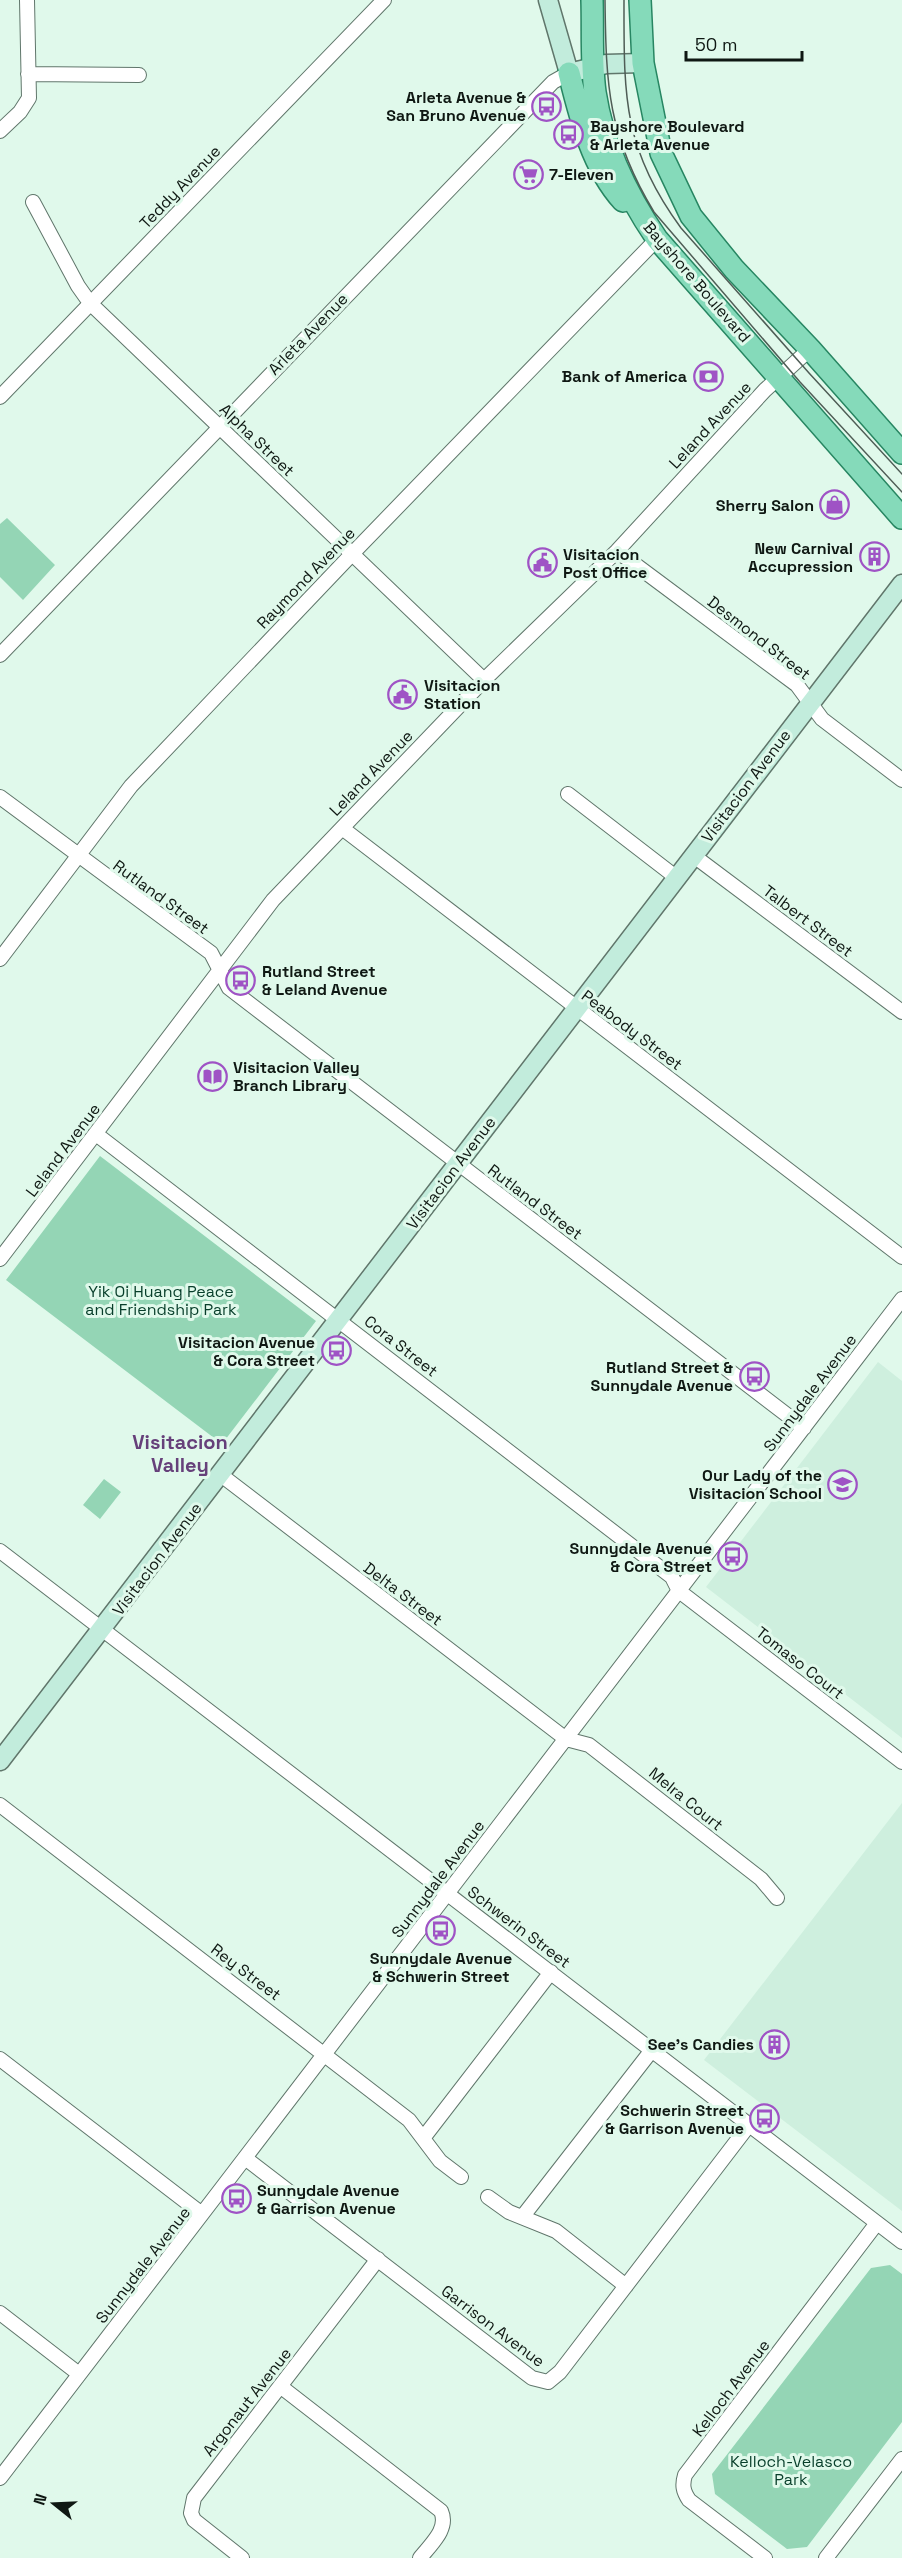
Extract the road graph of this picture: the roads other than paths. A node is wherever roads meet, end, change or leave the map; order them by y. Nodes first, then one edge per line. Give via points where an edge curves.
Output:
1 (27, 0) edge
2 (384, 0) edge
3 (548, 0) edge
4 (592, 0) edge
5 (640, 0) edge
6 (643, 63) junction
7 (593, 66) junction
8 (28, 74) junction
9 (569, 74) junction
10 (139, 75) dead end
11 (0, 131) edge
12 (33, 202) dead end
13 (657, 239) junction
14 (90, 303) junction
15 (810, 349) junction
16 (778, 377) junction
17 (0, 397) edge
18 (219, 426) junction
19 (902, 453) edge
20 (902, 518) edge
21 (617, 550) junction
22 (351, 555) junction
23 (902, 584) edge
24 (0, 656) edge
25 (484, 680) junction
26 (811, 702) junction
27 (902, 780) edge
28 (568, 794) dead end
29 (0, 797) edge
30 (342, 828) junction
31 (694, 855) junction
32 (78, 857) junction
33 (677, 878) junction
34 (0, 959) edge
35 (220, 970) junction
36 (577, 1008) junction
37 (902, 1012) edge
38 (96, 1134) junction
39 (458, 1164) junction
40 (902, 1257) edge
41 (0, 1259) edge
42 (902, 1299) edge
43 (339, 1319) junction
44 (804, 1428) junction
45 (221, 1475) junction
46 (0, 1551) edge
47 (679, 1591) junction
48 (103, 1630) junction
49 (566, 1739) junction
50 (0, 1761) edge
51 (902, 1762) edge
52 (0, 1805) edge
53 (448, 1893) junction
54 (777, 1899) dead end
55 (551, 1972) junction
56 (652, 2050) junction
57 (326, 2054) junction
58 (0, 2059) edge
59 (749, 2125) junction
60 (424, 2137) junction
61 (245, 2158) junction
62 (461, 2177) dead end
63 (488, 2197) dead end
64 (202, 2214) junction
65 (524, 2216) junction
66 (877, 2223) junction
67 (902, 2242) edge
68 (378, 2259) junction
69 (626, 2286) junction
70 (0, 2313) edge
71 (79, 2374) junction
72 (280, 2386) junction
73 (902, 2458) edge
74 (0, 2478) edge
75 (242, 2558) edge
76 (420, 2558) edge
77 (765, 2558) edge
78 (826, 2558) edge

1 - 8 street
2 - 14 street, Teddy Avenue
3 - 9 street
4 - 7 main road, Bayshore Boulevard
5 - 6 main road
6 - 7 street, Arleta Avenue
6 - 15 main road via 661,153 691,216
7 - 9 street, Arleta Avenue
7 - 13 main road, Bayshore Boulevard via 601,117 614,159 626,188
8 - 10 street
8 - 11 street via 28,98
9 - 13 main road via 601,171 610,187
9 - 18 street, Arleta Avenue via 553,82
12 - 14 street, Alpha Street
13 - 16 main road, Bayshore Boulevard
13 - 22 street, Raymond Avenue
14 - 17 street, Teddy Avenue
14 - 18 street, Alpha Street
15 - 16 street, Leland Avenue
15 - 19 main road
16 - 20 main road, Bayshore Boulevard
16 - 21 street, Leland Avenue
18 - 22 street, Alpha Street
18 - 24 street, Arleta Avenue
21 - 25 street, Leland Avenue
21 - 26 street, Desmond Street via 797,685
22 - 25 street, Alpha Street
22 - 32 street, Raymond Avenue via 131,786
23 - 26 street, Visitacion Avenue
25 - 30 street, Leland Avenue
26 - 27 street, Desmond Street via 822,719
26 - 31 street, Visitacion Avenue
28 - 33 street
29 - 32 street, Rutland Street
30 - 35 street, Leland Avenue via 273,900
30 - 36 street, Peabody Street
31 - 33 street, Visitacion Avenue
31 - 37 street, Talbert Street
32 - 34 street, Raymond Avenue
32 - 35 street, Rutland Street via 211,953
33 - 36 street, Visitacion Avenue
35 - 38 street, Leland Avenue
35 - 39 street, Rutland Street via 229,988
36 - 39 street, Visitacion Avenue
36 - 40 street, Peabody Street
38 - 41 street, Leland Avenue
38 - 43 street, Cora Street
39 - 43 street, Visitacion Avenue
39 - 44 street, Rutland Street
42 - 44 street, Sunnydale Avenue
43 - 45 street, Visitacion Avenue
43 - 47 street, Cora Street via 672,1577
44 - 47 street, Sunnydale Avenue
45 - 48 street, Visitacion Avenue
45 - 49 street, Delta Street
46 - 48 street, Schwerin Street
47 - 49 street, Sunnydale Avenue
47 - 51 street, Tomaso Court
48 - 50 street, Visitacion Avenue
48 - 53 street, Schwerin Street
49 - 53 street, Sunnydale Avenue
49 - 54 street, Melra Court via 589,1744 761,1879
52 - 57 street, Rey Street
53 - 55 street, Schwerin Street
53 - 57 street, Sunnydale Avenue
55 - 56 street, Schwerin Street
55 - 60 street
56 - 59 street, Schwerin Street
56 - 65 street
57 - 60 street, Rey Street via 409,2120
57 - 61 street, Sunnydale Avenue
58 - 64 street
59 - 66 street, Schwerin Street
59 - 69 street, Garrison Avenue
60 - 62 street, Rey Street via 440,2161
61 - 64 street, Sunnydale Avenue
61 - 68 street, Garrison Avenue
63 - 65 street via 502,2208
64 - 71 street, Sunnydale Avenue
65 - 69 street via 556,2231
66 - 67 street, Schwerin Street
66 - 77 street, Kelloch Avenue via 685,2475 683,2488 689,2500
68 - 69 street, Garrison Avenue via 540,2382 555,2378
68 - 72 street, Argonaut Avenue
70 - 71 street
71 - 74 street, Sunnydale Avenue
72 - 75 street, Argonaut Avenue via 191,2505 194,2520
72 - 76 street via 436,2506 444,2518 441,2530
73 - 78 street

